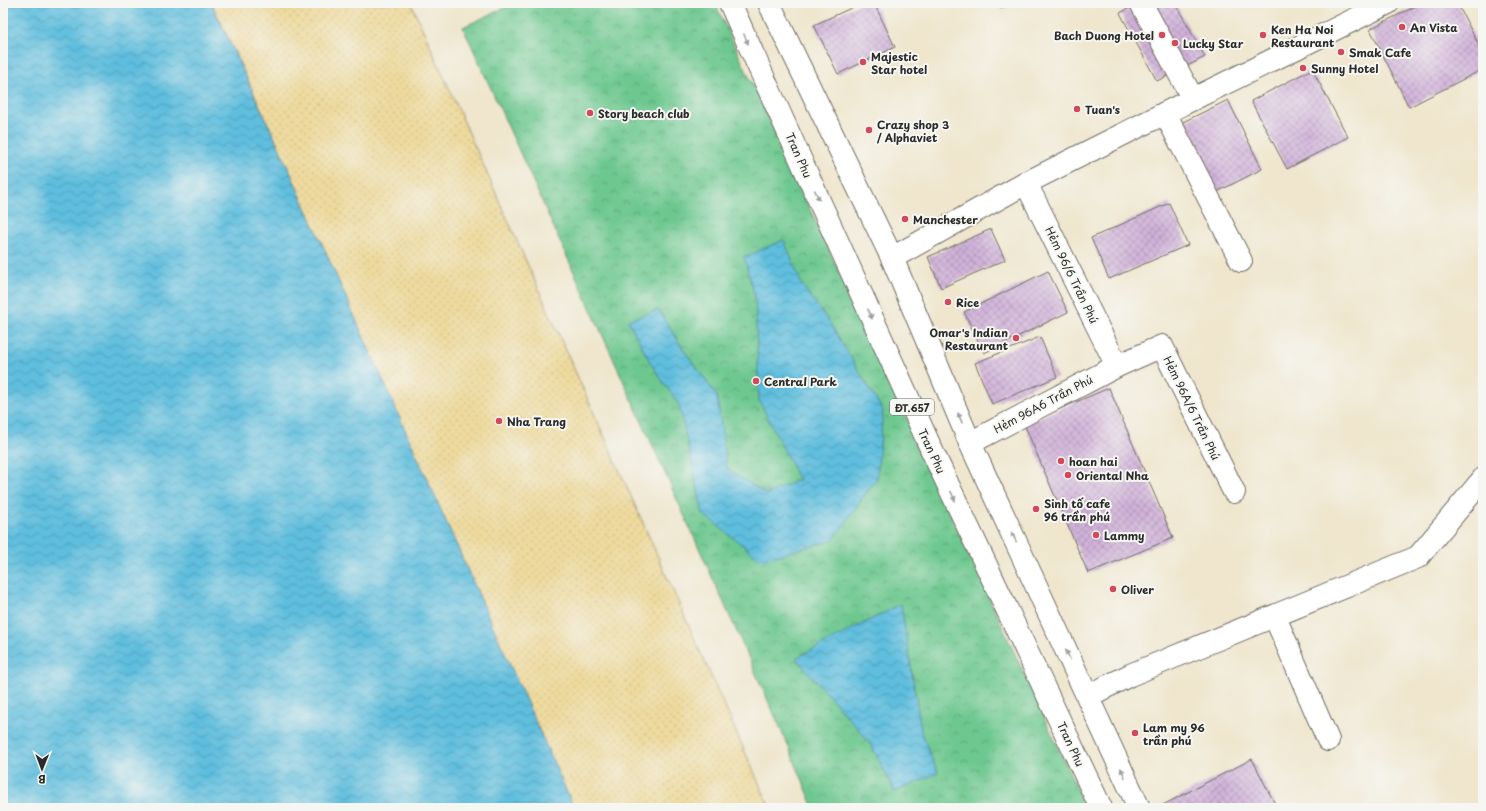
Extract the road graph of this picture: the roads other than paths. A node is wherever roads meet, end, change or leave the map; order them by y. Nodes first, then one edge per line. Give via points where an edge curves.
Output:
1 (730, 3) edge
2 (770, 3) edge
3 (1142, 3) edge
4 (1388, 3) edge
5 (1193, 99) junction
6 (1165, 113) junction
7 (1026, 184) junction
8 (892, 258) junction
9 (1241, 260) dead end
10 (1117, 366) junction
11 (970, 443) junction
12 (1483, 479) edge
13 (1234, 492) dead end
14 (1274, 617) junction
15 (1088, 696) junction
16 (1328, 740) dead end
17 (1101, 808) edge
18 (1139, 808) edge

1 -> 17 main road, Tran Phu / ĐT.657 via 934,455
2 - 8 main road, ĐT.657
3 - 5 main road
4 - 5 main road
5 - 6 main road
6 - 7 main road
6 - 9 main road
7 - 8 main road
7 - 10 main road, Hẻm 96/6 Trần Phú
11 -> 8 main road, ĐT.657
10 - 11 main road, Hẻm 96A6 Trần Phú
10 - 13 main road, Hẻm 96A/6 Trần Phú via 1162,346
15 -> 11 main road, ĐT.657
12 - 14 main road via 1418,557
14 - 15 main road via 1130,675
14 - 16 main road
18 -> 15 main road, ĐT.657

